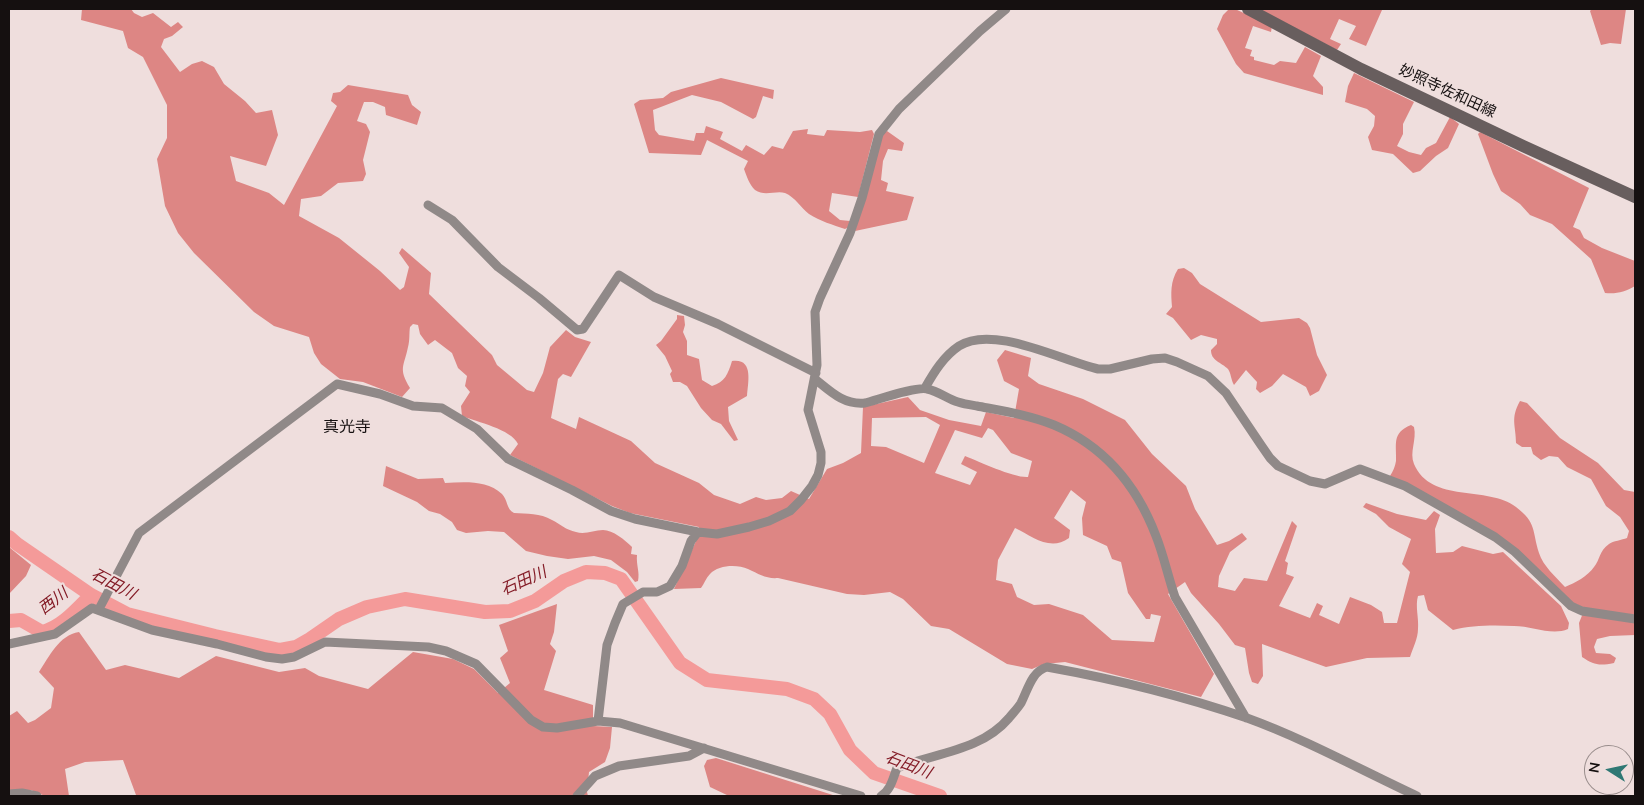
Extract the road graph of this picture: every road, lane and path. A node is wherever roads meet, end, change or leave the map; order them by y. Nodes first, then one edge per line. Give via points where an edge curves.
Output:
1 (1006, 9) edge
2 (1248, 9) edge
3 (1635, 197) edge
4 (428, 205) dead end
5 (815, 376) junction
6 (925, 388) junction
7 (698, 532) junction
8 (99, 609) junction
9 (1635, 619) edge
10 (9, 644) edge
11 (1246, 718) junction
12 (598, 721) junction
13 (704, 748) junction
14 (9, 794) edge
15 (37, 796) edge
16 (577, 796) edge
17 (861, 796) edge
18 (881, 796) edge
19 (1417, 796) edge

1 - 5 street via 899,109 879,134 850,233 815,312
2 - 3 main road, 妙照寺佐和田線 via 1361,69
4 - 5 street via 452,220 498,267 577,330 583,329 619,275 654,297 727,328
5 - 6 street via 841,399 855,404
5 - 7 street via 808,410 821,452 821,463 818,475 802,500 790,511 769,521 717,534
6 - 9 street via 950,353 973,340 1019,345 1098,369 1165,358 1208,376 1226,394 1278,466 1325,484 1360,469 1384,476 1495,537 1571,606 1582,611
6 - 11 street via 959,402 1054,425 1096,450 1122,474 1157,537 1175,597
7 - 8 street via 611,511 508,459 477,429 442,408 412,406 380,394 337,384 139,533
7 - 12 street via 670,586 657,592 642,592 623,604 607,645
8 - 10 street via 92,608 55,634
8 - 12 street via 152,630 282,659 294,657 325,642 446,651 476,664 531,720 543,727 557,728
11 - 18 street via 1174,696 1047,666 1035,674 1020,705 1008,720 991,734 961,749 897,768 890,788
11 - 19 street
12 - 13 street via 620,723
13 - 16 street via 688,756 619,766 595,776
13 - 17 street
14 - 15 street

